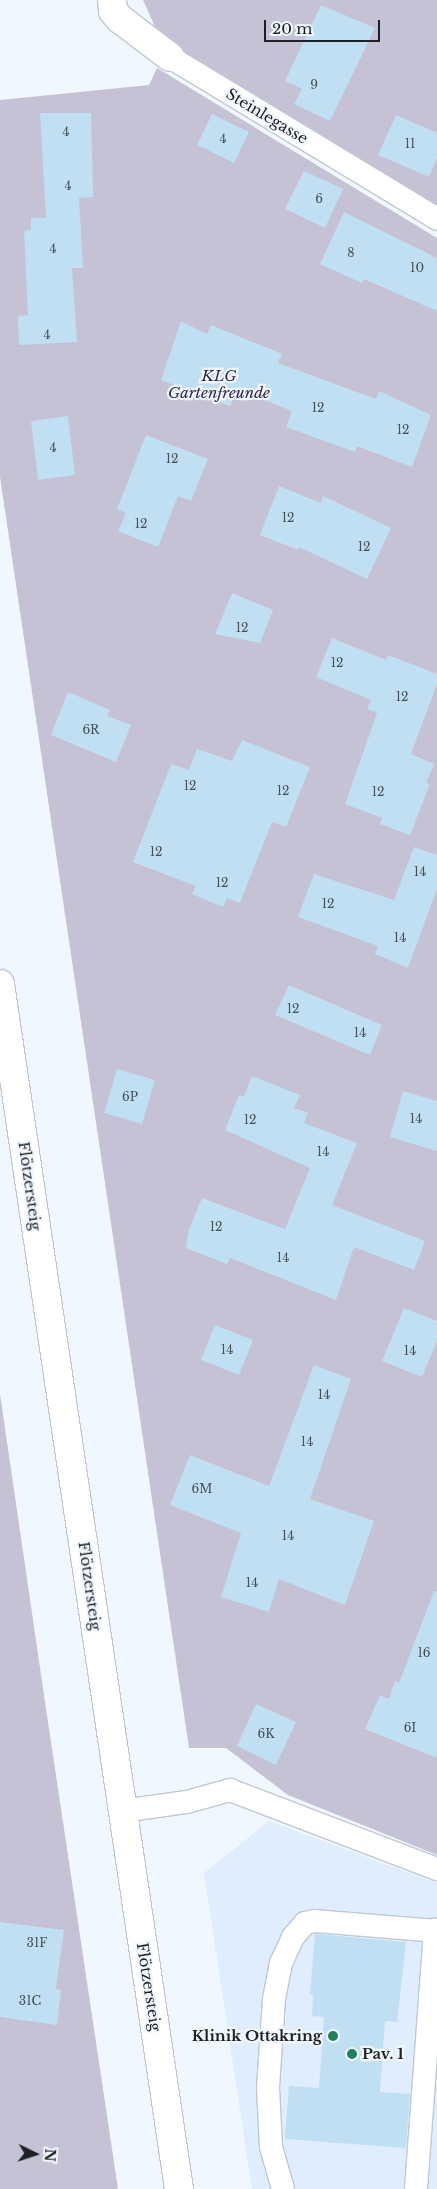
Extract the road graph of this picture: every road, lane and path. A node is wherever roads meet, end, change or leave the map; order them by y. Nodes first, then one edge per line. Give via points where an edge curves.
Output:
1 (112, 0) edge
2 (170, 57) joint
3 (437, 219) edge
4 (0, 984) edge
5 (122, 1810) junction
6 (437, 1869) edge
7 (436, 1930) edge
8 (433, 2019) edge
9 (179, 2189) edge
10 (283, 2189) edge
11 (416, 2189) edge

1 - 2 main road, Steinlegasse via 120,19
2 - 3 lane, Steinlegasse
4 - 5 main road, Flötzersteig
5 - 6 lane via 187,1802 230,1790
5 - 9 main road, Flötzersteig
7 - 8 lane
7 - 10 lane via 315,1921 305,1923 292,1937 281,1963 274,1999 268,2087 271,2147
8 - 11 lane

